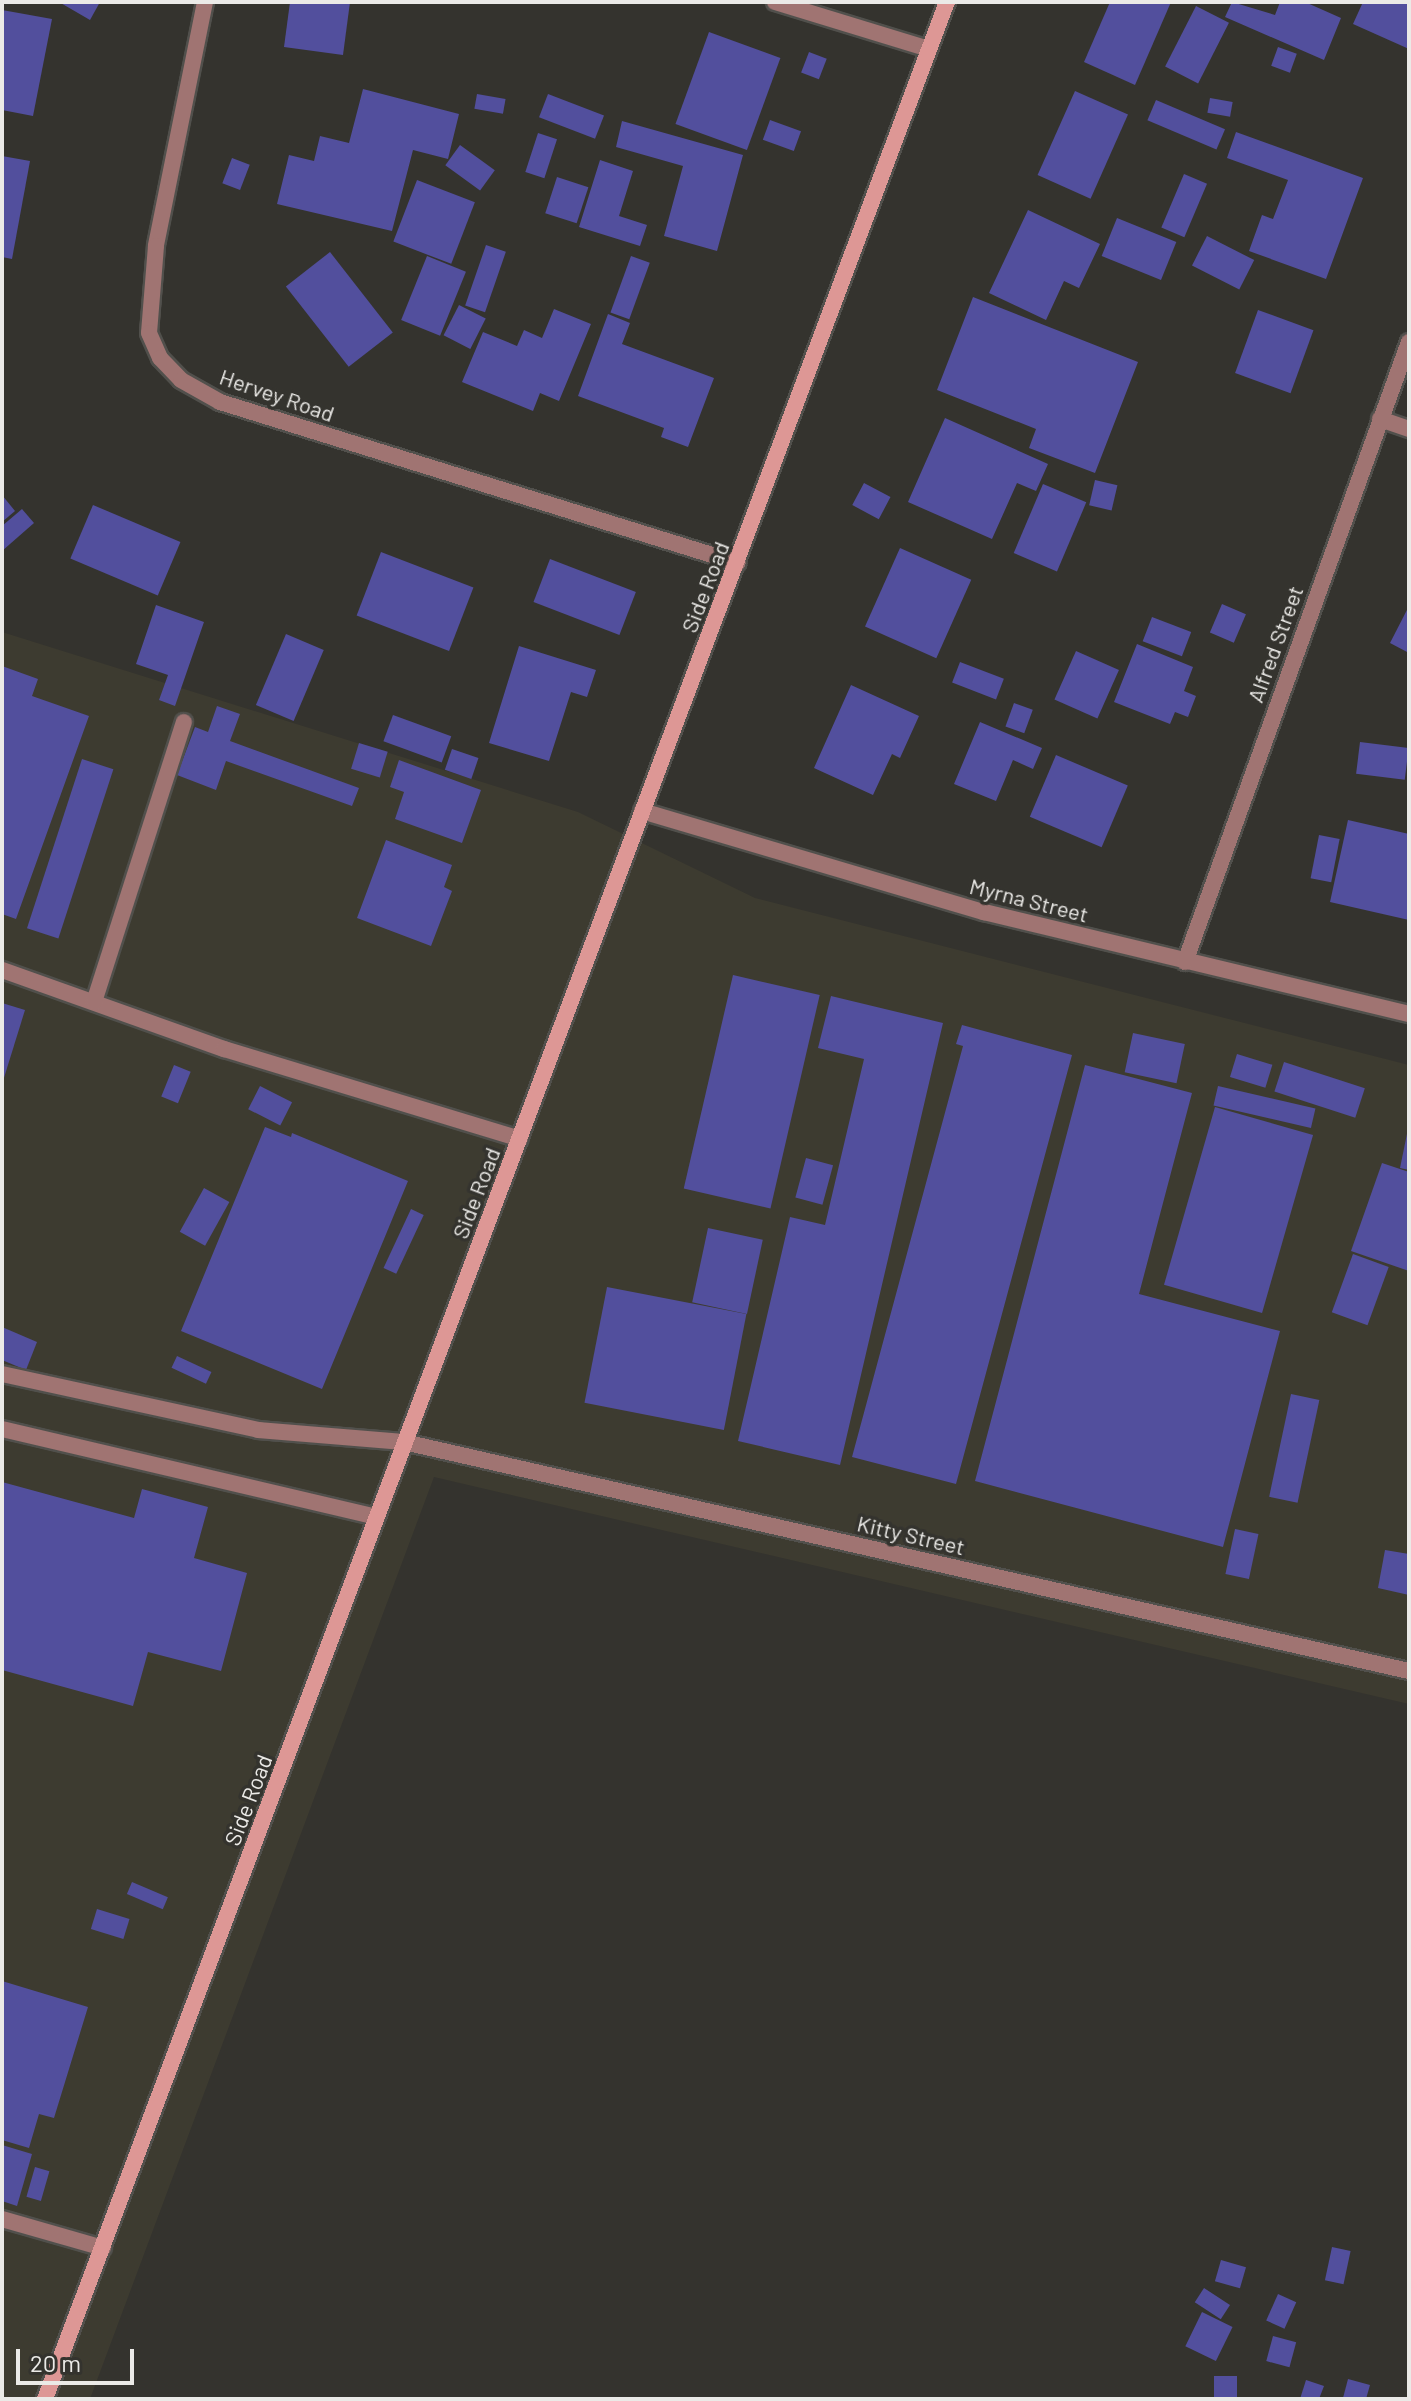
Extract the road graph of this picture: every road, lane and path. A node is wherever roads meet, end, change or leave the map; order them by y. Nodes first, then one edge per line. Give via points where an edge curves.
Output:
1 (205, 2) edge
2 (775, 2) edge
3 (947, 2) edge
4 (929, 49) junction
5 (1409, 342) edge
6 (1380, 419) junction
7 (1409, 429) edge
8 (738, 563) junction
9 (184, 722) dead end
10 (642, 811) junction
11 (1185, 962) junction
12 (2, 970) edge
13 (94, 1002) junction
14 (1409, 1014) edge
15 (520, 1139) junction
16 (2, 1374) edge
17 (2, 1429) edge
18 (404, 1442) junction
19 (377, 1517) junction
20 (1409, 1671) edge
21 (2, 2219) edge
22 (103, 2248) junction
23 (45, 2399) edge

1 - 8 street, Hervey Road via 156,246 149,333 160,358 181,380 220,402
2 - 4 street
3 - 4 street, Side Road
4 - 8 street, Side Road
5 - 6 street, Alfred Street
6 - 7 street
6 - 11 street, Alfred Street
8 - 10 street, Side Road
9 - 13 street
10 - 11 street, Myrna Street via 984,912
10 - 15 street, Side Road
11 - 14 street, Myrna Street
12 - 13 street
13 - 15 street via 224,1049
15 - 18 street, Side Road
16 - 18 street, Kitty Street via 258,1430
17 - 19 street
18 - 19 street, Side Road
18 - 20 street, Kitty Street
19 - 22 street, Side Road
21 - 22 street
22 - 23 street, Side Road

